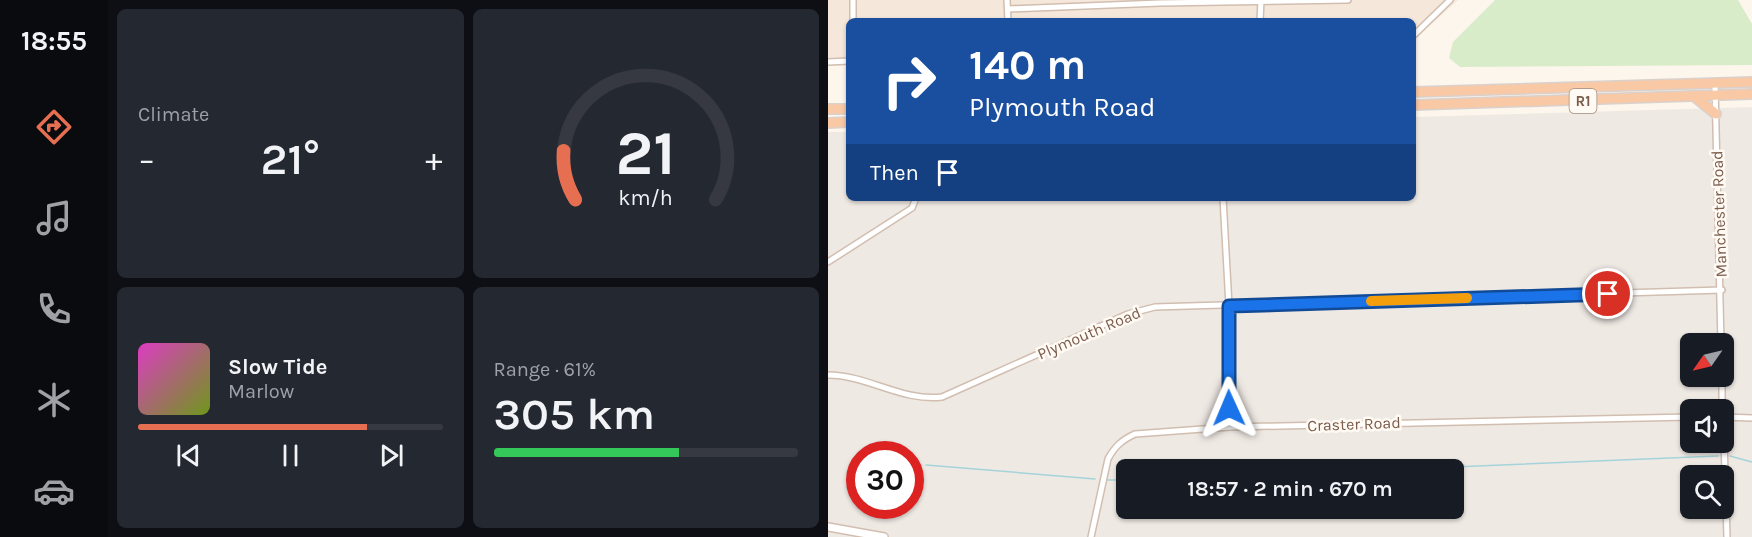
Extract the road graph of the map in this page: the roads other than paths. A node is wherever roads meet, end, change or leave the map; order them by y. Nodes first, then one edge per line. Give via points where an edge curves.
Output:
1 (853, 0) edge
2 (1007, 0) edge
3 (1058, 0) edge
4 (1348, 0) edge
5 (1450, 0) edge
6 (1205, 1) edge
7 (1261, 1) edge
8 (1294, 1) edge
9 (1108, 2) edge
10 (1058, 8) junction
11 (1008, 9) junction
12 (854, 18) edge
13 (1008, 18) edge
14 (1260, 18) edge
15 (1416, 33) edge
16 (846, 61) edge
17 (828, 62) edge
18 (1750, 82) edge
19 (1715, 85) junction
20 (1670, 86) junction
21 (1416, 92) edge
22 (1752, 94) edge
23 (1715, 96) junction
24 (1695, 97) junction
25 (1416, 105) edge
26 (828, 109) edge
27 (846, 109) edge
28 (1716, 114) junction
29 (846, 122) edge
30 (828, 123) edge
31 (915, 201) edge
32 (1223, 201) edge
33 (828, 262) edge
34 (1722, 291) junction
35 (1229, 306) junction
36 (1722, 333) edge
37 (828, 375) edge
38 (1680, 417) edge
39 (1734, 417) edge
40 (1752, 418) edge
41 (1230, 428) junction
42 (1724, 453) edge
43 (828, 527) edge
44 (884, 537) edge
45 (1091, 537) edge
46 (1727, 537) edge

1 - 12 street
2 - 11 street
3 - 10 street
4 - 8 street
5 - 15 street
6 - 7 street
6 - 9 street
7 - 8 street
7 - 14 street
9 - 10 street
10 - 11 street
11 - 13 street
16 - 17 street
18 - 19 highway, R1
19 - 20 highway, R1
19 - 23 street, Manchester Road
20 - 21 highway, R1
20 - 23 highway via 1688,92 1710,91
22 - 23 highway, R1
23 - 24 highway, R1
23 - 28 street, Manchester Road
24 - 25 highway, R1
24 - 28 highway
26 - 27 highway
28 - 34 street, Manchester Road
29 - 30 highway
31 - 33 street via 912,208
32 - 35 street
34 - 35 street, Plymouth Road
34 - 36 street, Manchester Road
35 - 37 street, Plymouth Road via 1144,309 942,397 923,398 849,376
35 - 41 street
38 - 41 street, Craster Road
39 - 40 street
41 - 45 street, Craster Road via 1135,434 1122,440 1108,459
42 - 46 street
43 - 44 street

